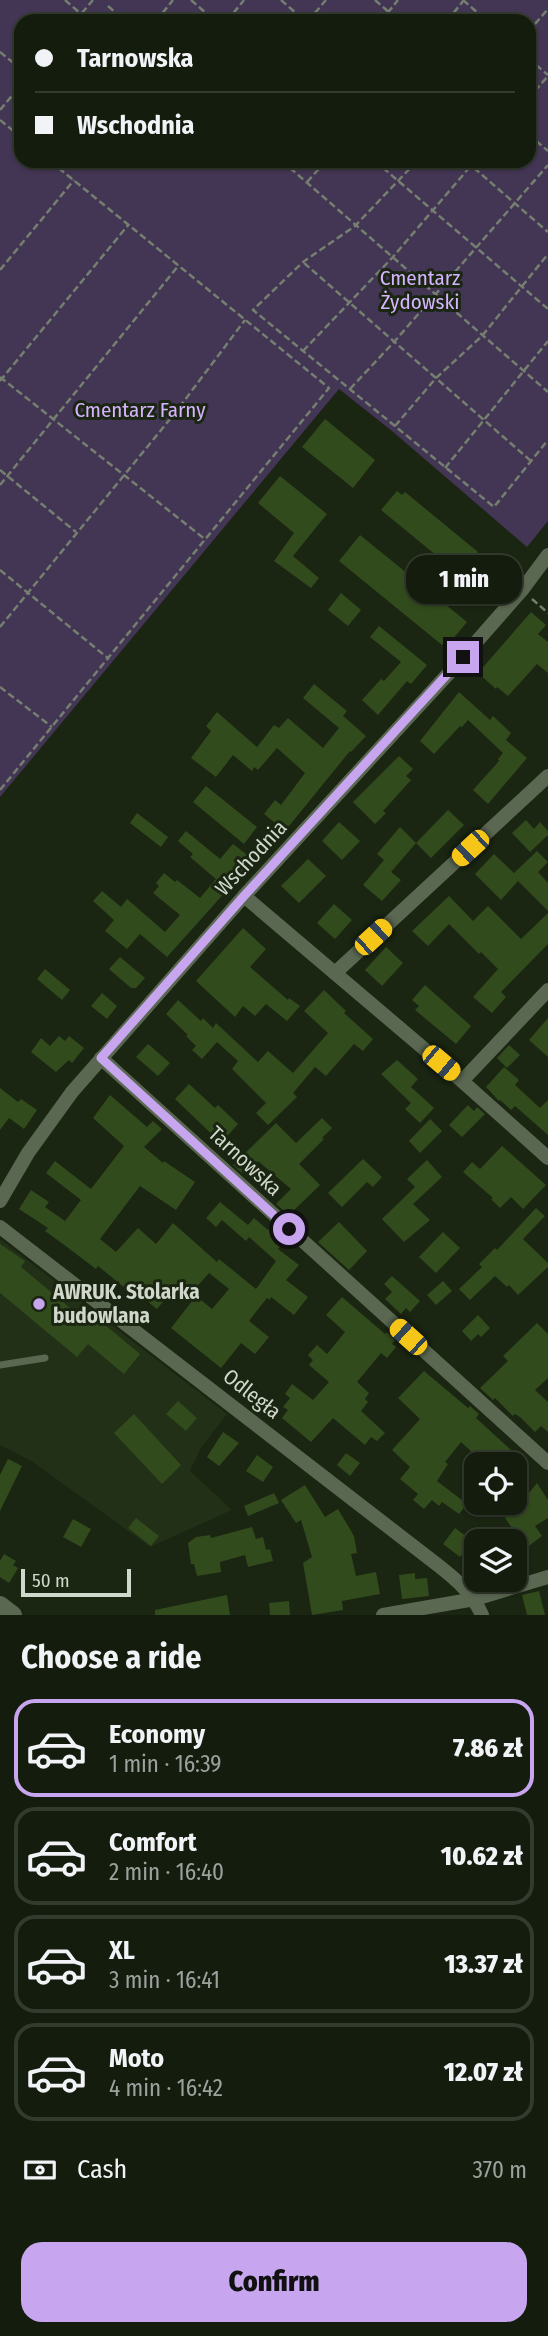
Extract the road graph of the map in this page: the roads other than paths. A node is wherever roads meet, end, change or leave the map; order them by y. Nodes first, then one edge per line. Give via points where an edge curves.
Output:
1 (548, 555) edge
2 (548, 776) edge
3 (244, 896) junction
4 (335, 974) junction
5 (548, 990) edge
6 (101, 1058) junction
7 (462, 1081) junction
8 (548, 1158) edge
9 (0, 1201) edge
10 (0, 1227) edge
11 (45, 1358) dead end
12 (0, 1365) edge
13 (548, 1463) edge
14 (548, 1577) edge
15 (474, 1598) junction
16 (0, 1605) edge
17 (13, 1615) edge
18 (383, 1615) edge
19 (482, 1615) edge

1 - 3 street, Wschodnia via 449,673
2 - 4 street
3 - 4 street
3 - 6 street, Wschodnia
4 - 7 street
5 - 7 street
6 - 9 street, Wschodnia via 45,1128
6 - 13 street, Tarnowska
7 - 8 street
10 - 15 street, Odległa via 424,1554
11 - 12 lane
14 - 15 street
15 - 18 street
15 - 19 street
16 - 17 street

